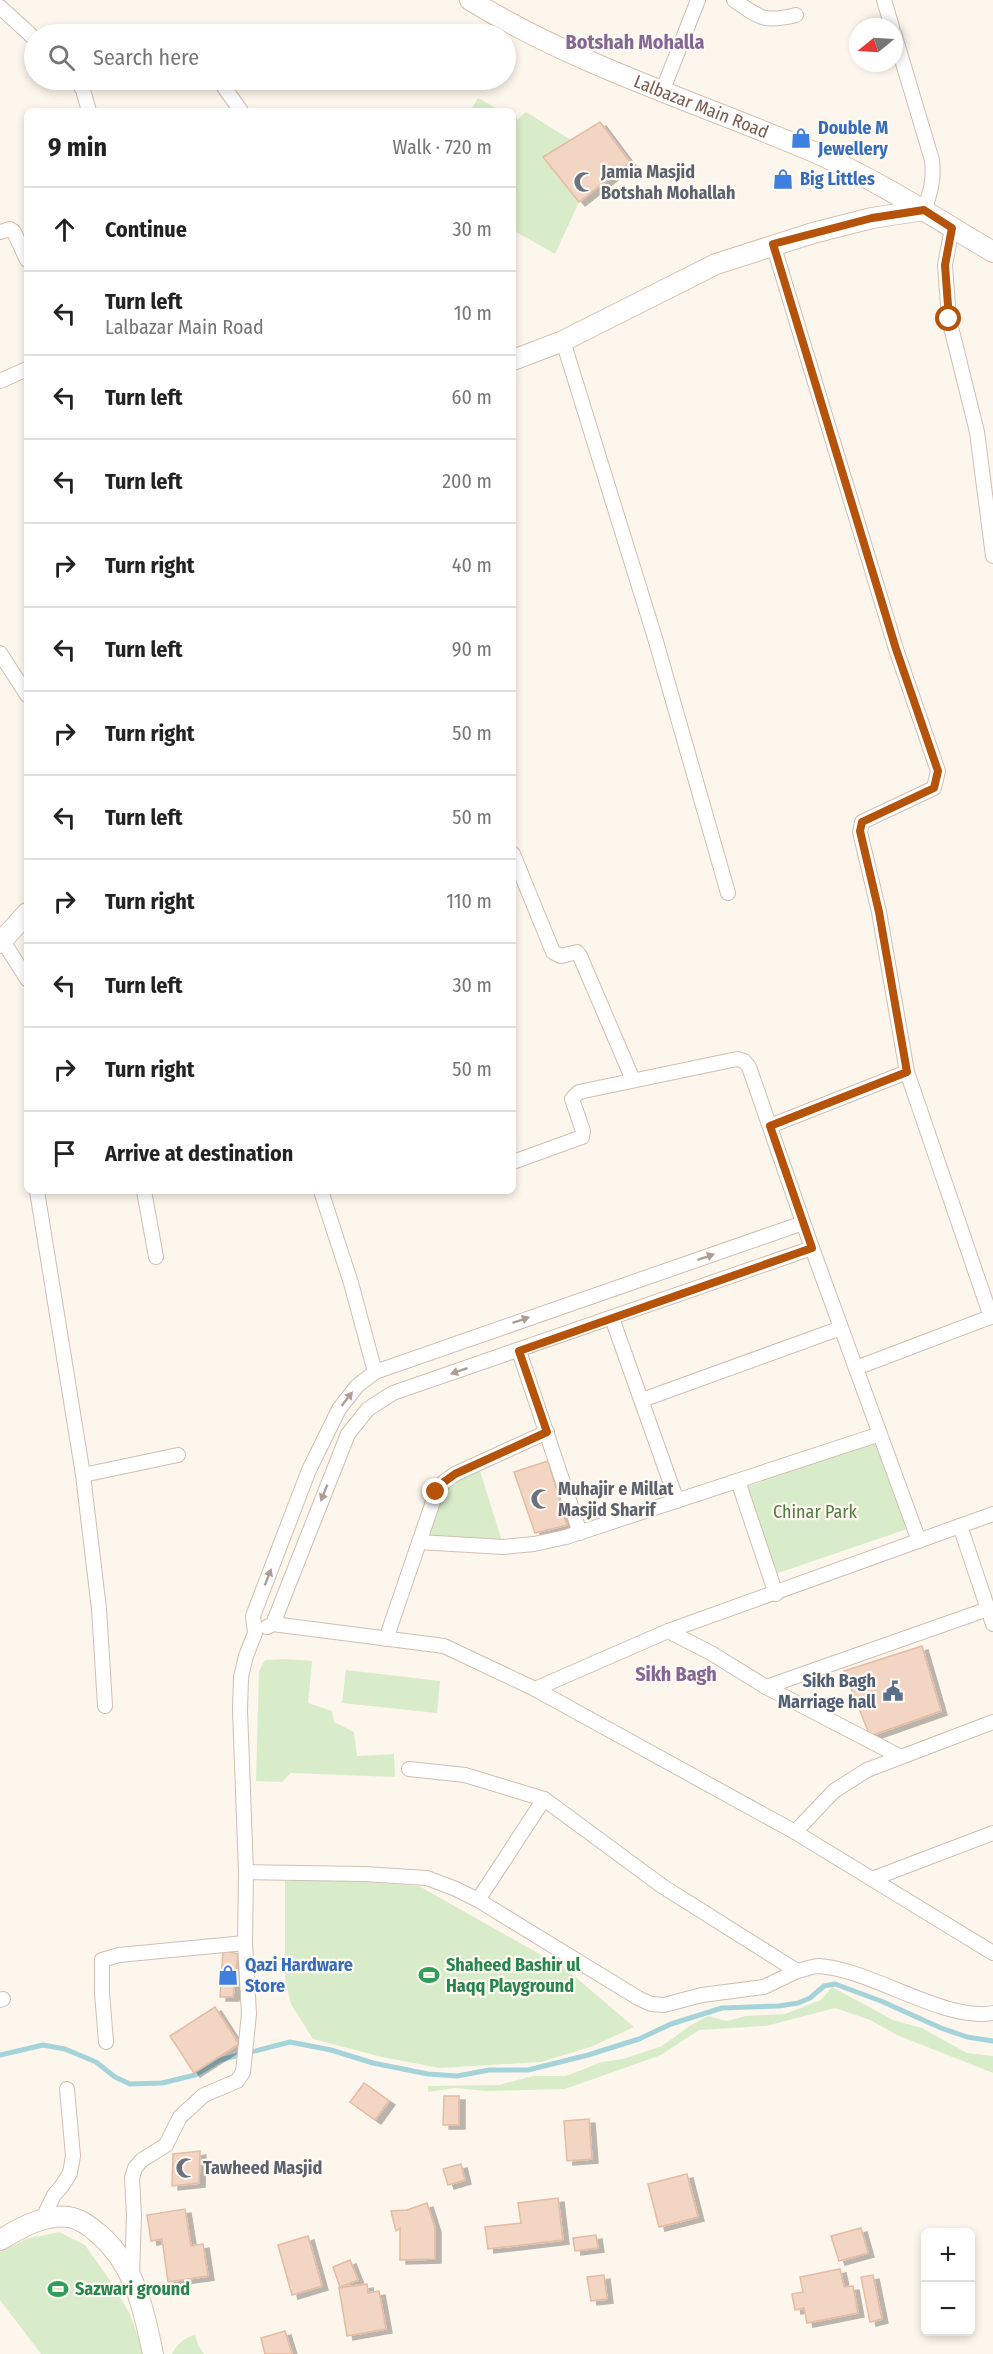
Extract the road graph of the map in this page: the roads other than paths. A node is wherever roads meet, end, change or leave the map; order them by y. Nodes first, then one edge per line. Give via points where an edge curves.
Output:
1 (470, 0) edge
2 (698, 0) edge
3 (734, 0) edge
4 (884, 0) edge
5 (796, 15) dead end
6 (3, 16) edge
7 (889, 18) edge
8 (512, 24) edge
9 (516, 26) edge
10 (24, 32) edge
11 (903, 63) edge
12 (83, 90) edge
13 (226, 90) edge
14 (662, 92) junction
15 (88, 108) edge
16 (239, 108) edge
17 (924, 210) junction
18 (952, 228) junction
19 (0, 232) edge
20 (773, 244) junction
21 (993, 252) edge
22 (24, 254) edge
23 (563, 341) junction
24 (516, 359) edge
25 (24, 370) edge
26 (0, 381) edge
27 (993, 556) edge
28 (0, 653) edge
29 (24, 690) edge
30 (516, 861) edge
31 (728, 893) dead end
32 (24, 916) edge
33 (1, 942) edge
34 (24, 975) edge
35 (907, 1072) junction
36 (633, 1080) junction
37 (770, 1126) junction
38 (516, 1161) edge
39 (37, 1194) edge
40 (145, 1194) edge
41 (322, 1194) edge
42 (803, 1223) junction
43 (812, 1248) junction
44 (156, 1257) dead end
45 (992, 1317) edge
46 (612, 1318) junction
47 (841, 1328) junction
48 (519, 1351) junction
49 (856, 1368) junction
50 (375, 1372) junction
51 (642, 1400) junction
52 (547, 1432) junction
53 (880, 1434) junction
54 (178, 1455) dead end
55 (83, 1475) junction
56 (738, 1481) junction
57 (676, 1501) junction
58 (993, 1514) edge
59 (960, 1526) junction
60 (580, 1533) junction
61 (919, 1541) junction
62 (419, 1542) junction
63 (776, 1594) junction
64 (988, 1609) junction
65 (273, 1624) junction
66 (993, 1624) edge
67 (668, 1631) junction
68 (255, 1633) junction
69 (386, 1639) junction
70 (766, 1687) junction
71 (535, 1689) junction
72 (105, 1707) dead end
73 (993, 1722) edge
74 (899, 1756) junction
75 (409, 1769) dead end
76 (544, 1799) junction
77 (795, 1832) junction
78 (993, 1833) edge
79 (246, 1872) junction
80 (872, 1879) junction
81 (478, 1900) junction
82 (993, 1939) edge
83 (245, 1943) junction
84 (979, 1944) junction
85 (993, 1953) edge
86 (797, 1971) junction
87 (993, 2013) edge
88 (105, 2042) dead end
89 (67, 2089) dead end
90 (42, 2220) junction
91 (0, 2240) edge
92 (132, 2275) junction
93 (153, 2354) edge

1 - 8 street, Lalbazar Main Road
2 - 14 street
3 - 5 street via 762,18 776,20
4 - 7 street
6 - 10 street
9 - 14 street, Lalbazar Main Road via 569,54
11 - 17 street via 932,160 932,189
12 - 15 street
13 - 16 street
14 - 17 street, Lalbazar Main Road via 815,153
17 - 18 street, Lalbazar Main Road
17 - 20 street via 872,218
18 - 21 street, Lalbazar Main Road
18 - 27 street via 945,265 949,319 977,432
19 - 22 street via 14,232
20 - 23 street via 716,264
20 - 35 street via 896,649 938,771 934,788 873,815 862,822 860,831 879,912
23 - 24 street
23 - 31 street via 655,638
25 - 26 street
28 - 29 street
30 - 36 street via 554,952 561,956 577,952 580,956
32 - 33 street
33 - 34 street
35 - 37 street
35 - 45 street
36 - 37 street via 737,1059 744,1061
36 - 38 street via 579,1092 573,1100 582,1137
37 - 42 street
39 - 55 street
40 - 44 street
41 - 50 street
42 - 43 street
50 -> 42 street
43 - 46 street
43 - 47 street
45 - 49 street
46 - 48 street
46 - 51 street
47 - 49 street
47 - 51 street
48 - 52 street
48 -> 65 street via 393,1393 368,1409 348,1434
49 - 53 street
68 -> 50 street via 253,1616 309,1470 339,1408
51 - 57 street
52 - 60 street
52 - 62 street via 444,1482 436,1492
53 - 56 street
53 - 61 street
54 - 55 street
55 - 72 street via 99,1609
56 - 57 street
56 - 63 street
57 - 60 street
58 - 59 street
59 - 61 street
59 - 64 street
60 - 62 street via 503,1548
61 - 63 street
62 - 69 street
63 - 67 street
64 - 66 street
64 - 70 street
65 - 68 street
65 - 69 street
67 - 70 street
67 - 71 street
68 - 79 street via 246,1656 240,1710
69 - 71 street via 444,1646
70 - 74 street
71 - 77 street
73 - 74 street
74 - 77 street via 834,1791
75 - 76 street via 465,1775
76 - 81 street
76 - 86 street via 662,1886
77 - 80 street
78 - 80 street
79 - 81 street via 427,1878
79 - 83 street
80 - 84 street
81 - 86 street via 651,2004 764,1987
82 - 84 street
83 - 88 street via 102,1960
83 - 92 street via 249,2014 243,2072 237,2081 204,2095 180,2117 166,2145 135,2168
84 - 85 street
86 - 87 street via 818,1966 856,1974 946,2008
89 - 90 street via 73,2156 70,2173
90 - 91 street via 20,2227
90 - 92 street via 69,2217 88,2224 111,2244
92 - 93 street

